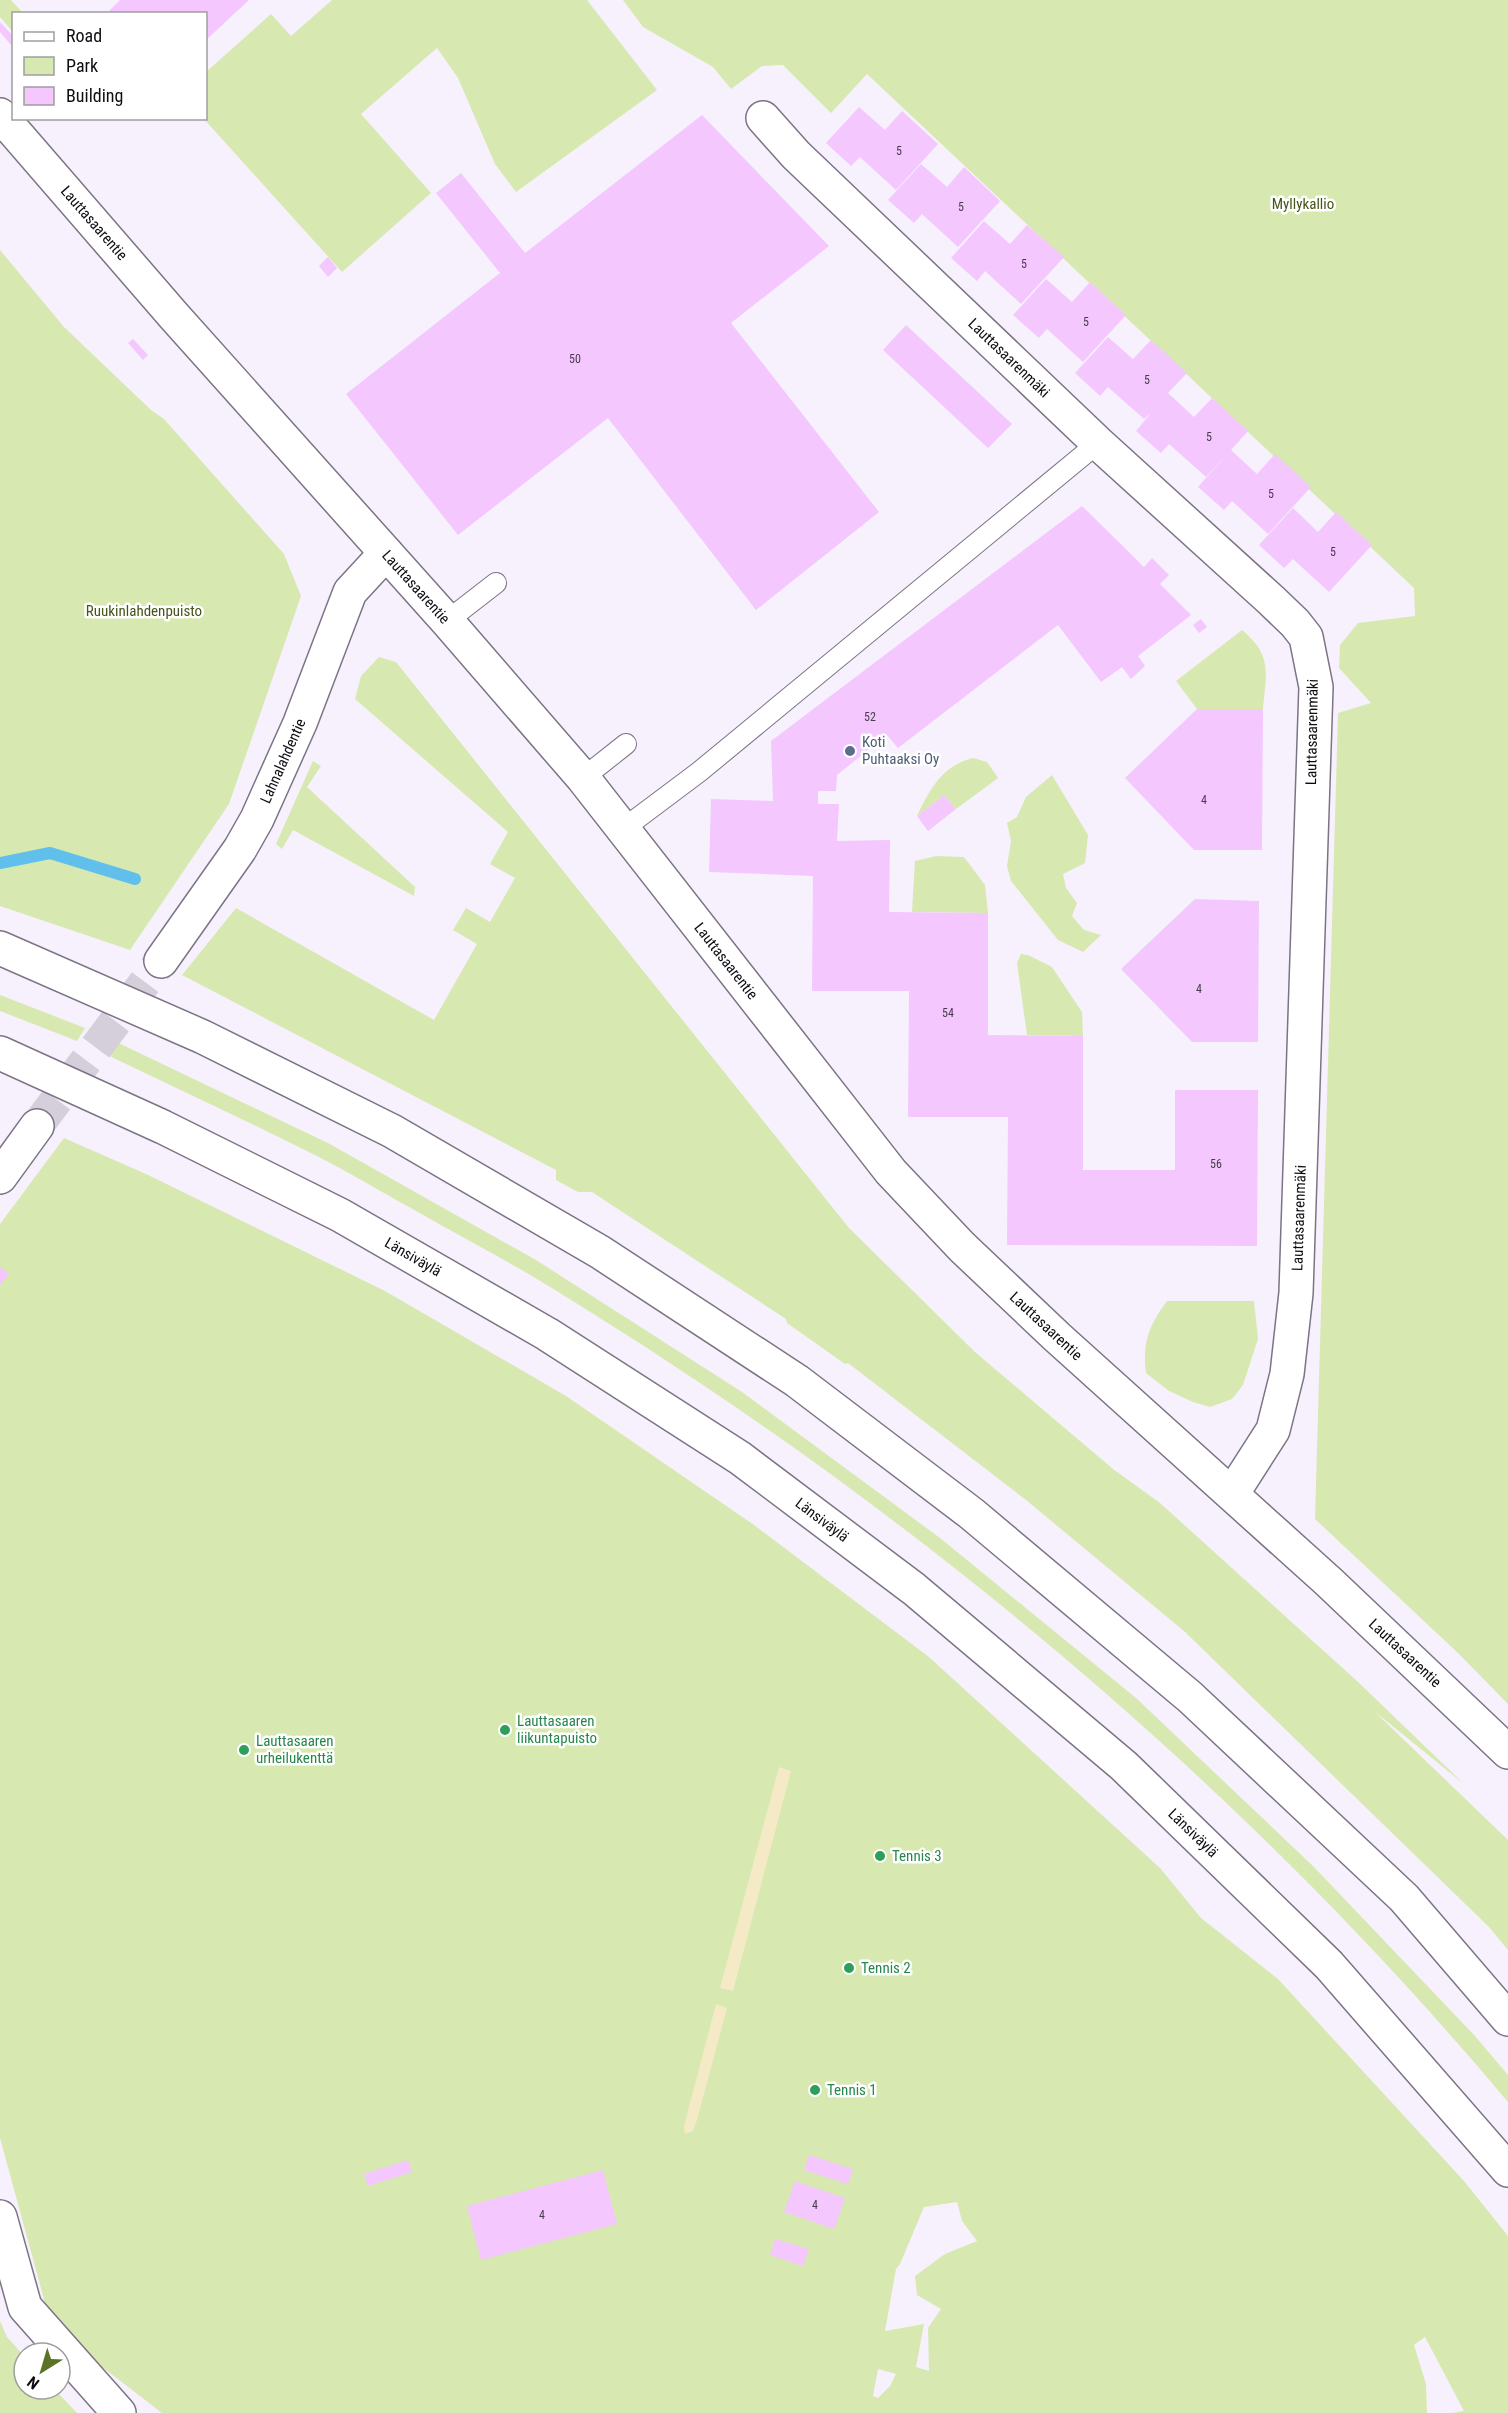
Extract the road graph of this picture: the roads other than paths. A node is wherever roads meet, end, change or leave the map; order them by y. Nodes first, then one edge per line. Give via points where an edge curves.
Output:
1 (0, 115) edge
2 (763, 118) dead end
3 (1098, 443) junction
4 (386, 554) junction
5 (496, 583) dead end
6 (447, 621) junction
7 (626, 744) dead end
8 (583, 778) junction
9 (623, 829) junction
10 (0, 948) edge
11 (161, 961) tunnel mouth
12 (0, 1053) edge
13 (37, 1126) tunnel mouth
14 (0, 1178) edge
15 (1232, 1494) junction
16 (1508, 1752) edge
17 (1508, 2019) edge
18 (1508, 2170) edge
19 (0, 2217) edge
20 (119, 2413) edge

1 - 4 main road, Lauttasaarentie
2 - 3 main road, Lauttasaarenmäki via 796,155
3 - 9 lane via 699,772
3 - 15 main road, Lauttasaarenmäki via 1295,623 1306,637 1316,687 1296,1293 1287,1374 1273,1430
4 - 6 main road, Lauttasaarentie
4 - 11 main road, Lahnalahdentie via 350,592 300,723 257,819
5 - 6 lane
6 - 8 main road, Lauttasaarentie
7 - 8 lane
8 - 9 main road, Lauttasaarentie
9 - 15 main road, Lauttasaarentie via 891,1172 944,1229 1057,1337
10 - 17 main road via 203,1037 392,1131 600,1252 797,1381 972,1514 1190,1697 1404,1898
12 - 18 main road, Länsiväylä via 340,1215 547,1334 740,1458 914,1589 1124,1766 1329,1965
13 - 14 main road
15 - 16 main road, Lauttasaarentie
19 - 20 main road via 25,2307

